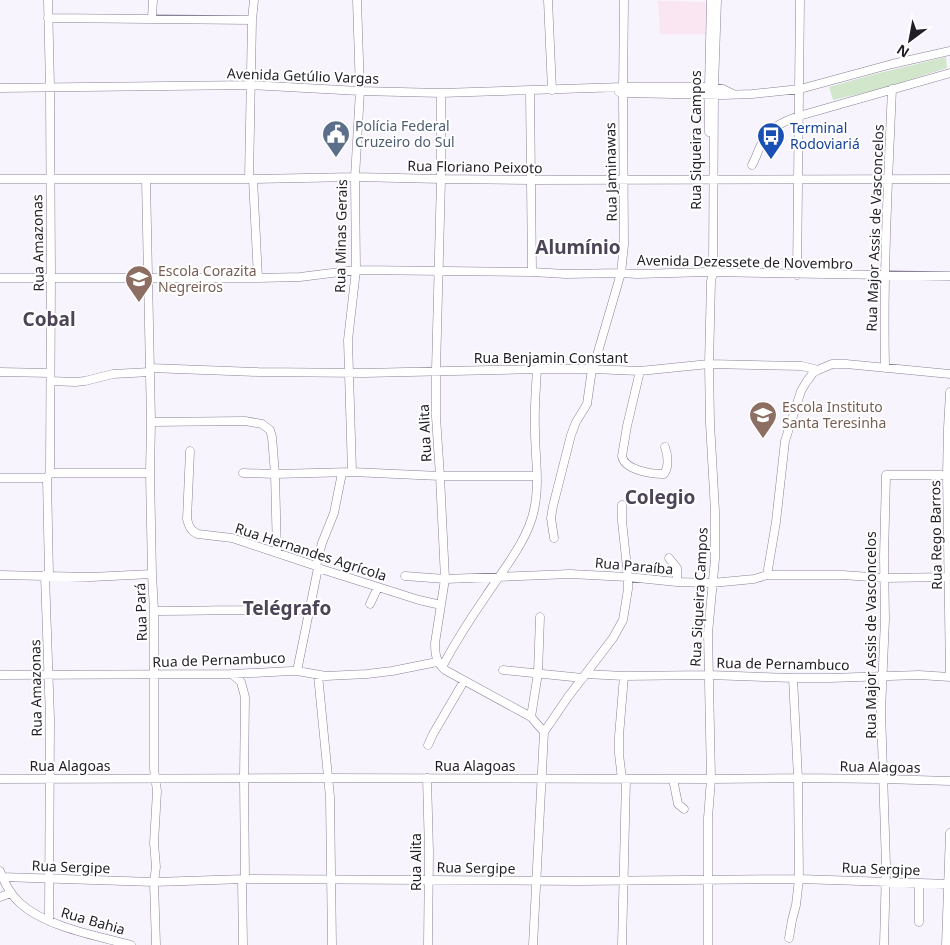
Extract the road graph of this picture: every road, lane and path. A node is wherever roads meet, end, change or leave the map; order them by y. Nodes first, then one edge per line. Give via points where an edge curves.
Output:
1 (48, 0) edge
2 (153, 0) edge
3 (254, 0) edge
4 (357, 0) edge
5 (548, 0) edge
6 (624, 0) edge
7 (711, 0) edge
8 (716, 0) edge
9 (800, 0) edge
10 (48, 18) junction
11 (152, 18) junction
12 (252, 20) junction
13 (950, 51) edge
14 (950, 73) edge
15 (251, 86) junction
16 (0, 88) edge
17 (50, 88) junction
18 (800, 89) junction
19 (892, 89) junction
20 (552, 90) junction
21 (623, 90) junction
22 (360, 91) junction
23 (530, 91) junction
24 (711, 91) junction
25 (442, 93) junction
26 (799, 116) junction
27 (752, 165) dead end
28 (355, 177) junction
29 (0, 179) edge
30 (50, 179) junction
31 (146, 179) junction
32 (251, 179) junction
33 (712, 179) junction
34 (798, 179) junction
35 (950, 179) edge
36 (441, 180) junction
37 (531, 180) junction
38 (625, 180) junction
39 (888, 180) junction
40 (356, 270) junction
41 (439, 272) junction
42 (532, 272) junction
43 (621, 273) junction
44 (710, 275) junction
45 (797, 275) junction
46 (885, 276) junction
47 (950, 276) edge
48 (0, 278) edge
49 (51, 278) junction
50 (148, 278) junction
51 (258, 278) junction
52 (709, 364) junction
53 (886, 368) junction
54 (538, 369) junction
55 (593, 369) junction
56 (150, 370) junction
57 (436, 370) junction
58 (818, 370) junction
59 (640, 371) junction
60 (0, 372) edge
61 (350, 372) junction
62 (950, 374) edge
63 (50, 377) junction
64 (950, 392) edge
65 (151, 422) junction
66 (665, 447) dead end
67 (190, 451) dead end
68 (352, 472) junction
69 (150, 473) junction
70 (243, 473) dead end
71 (342, 473) junction
72 (275, 474) junction
73 (948, 475) edge
74 (48, 476) junction
75 (440, 476) junction
76 (537, 476) junction
77 (0, 478) edge
78 (622, 505) dead end
79 (554, 538) dead end
80 (277, 553) junction
81 (669, 558) dead end
82 (317, 567) junction
83 (0, 574) edge
84 (152, 574) junction
85 (47, 575) junction
86 (767, 575) junction
87 (405, 576) dead end
88 (499, 577) junction
89 (628, 577) junction
90 (950, 577) edge
91 (884, 578) junction
92 (445, 579) junction
93 (677, 582) junction
94 (712, 583) junction
95 (378, 587) junction
96 (370, 604) dead end
97 (441, 605) junction
98 (310, 610) junction
99 (154, 611) junction
100 (540, 617) dead end
101 (440, 664) junction
102 (503, 670) dead end
103 (297, 671) junction
104 (538, 673) junction
105 (154, 674) junction
106 (232, 674) junction
107 (0, 675) edge
108 (48, 675) junction
109 (318, 675) junction
110 (708, 675) junction
111 (882, 675) junction
112 (585, 676) junction
113 (624, 676) junction
114 (950, 677) edge
115 (794, 678) junction
116 (464, 681) junction
117 (531, 717) junction
118 (544, 732) junction
119 (428, 745) dead end
120 (155, 778) junction
121 (244, 778) junction
122 (329, 778) junction
123 (427, 778) junction
124 (798, 778) junction
125 (0, 779) edge
126 (49, 779) junction
127 (541, 779) junction
128 (624, 779) junction
129 (673, 779) junction
130 (710, 779) junction
131 (884, 779) junction
132 (950, 781) edge
133 (684, 809) dead end
134 (950, 833) edge
135 (1, 874) edge
136 (49, 879) junction
137 (798, 879) junction
138 (244, 880) junction
139 (331, 880) junction
140 (429, 880) junction
141 (623, 880) junction
142 (708, 880) junction
143 (536, 881) junction
144 (885, 881) junction
145 (154, 882) junction
146 (920, 882) junction
147 (949, 884) edge
148 (11, 893) junction
149 (0, 897) edge
150 (49, 921) junction
151 (919, 922) dead end
152 (789, 938) dead end
153 (131, 945) edge
154 (156, 945) edge
155 (243, 945) edge
156 (332, 945) edge
157 (428, 945) edge
158 (533, 945) edge
159 (622, 945) edge
160 (708, 945) edge
161 (884, 945) edge
162 (946, 945) edge

1 - 10 street, Rua Amazonas
2 - 11 street
3 - 12 street
4 - 22 street, Rua Minas Gerais
5 - 20 street
6 - 21 street, Rua Jaminawas
7 - 24 street, Rua Siqueira Campos
8 - 24 street, Rua Siqueira Campos
9 - 18 street
10 - 11 street
10 - 17 street, Rua Amazonas
11 - 12 street
12 - 15 street
13 - 18 street, Avenida Getúlio Vargas
14 - 19 street
15 - 17 street, Avenida Getúlio Vargas
15 - 22 street, Avenida Getúlio Vargas
15 - 32 street
16 - 17 street, Avenida Getúlio Vargas
17 - 30 street, Rua Amazonas
18 - 24 street, Avenida Getúlio Vargas via 752,94
18 - 26 street
19 - 26 street
19 - 39 street, Rua Major Assis de Vasconcelos
20 - 21 street, Avenida Getúlio Vargas
20 - 23 street, Avenida Getúlio Vargas
21 - 24 street, Avenida Getúlio Vargas
21 - 38 street, Rua Jaminawas
22 - 25 street, Avenida Getúlio Vargas
22 - 28 street, Rua Minas Gerais
23 - 25 street, Avenida Getúlio Vargas
23 - 37 street
24 - 33 street, Rua Siqueira Campos
25 - 36 street, Rua Alita
26 - 27 street via 769,132
26 - 34 street
28 - 32 street, Rua Floriano Peixoto
28 - 36 street, Rua Floriano Peixoto
28 - 40 street, Rua Minas Gerais
29 - 30 street, Rua Floriano Peixoto
30 - 31 street, Rua Floriano Peixoto
30 - 49 street, Rua Amazonas
31 - 32 street, Rua Floriano Peixoto
31 - 50 street, Rua Pará
32 - 51 street
33 - 34 street, Rua Floriano Peixoto
33 - 38 street, Rua Floriano Peixoto
33 - 44 street, Rua Siqueira Campos
34 - 39 street, Rua Floriano Peixoto
34 - 45 street
35 - 39 street, Rua Floriano Peixoto
36 - 37 street, Rua Floriano Peixoto
36 - 41 street, Rua Alita
37 - 38 street, Rua Floriano Peixoto
37 - 42 street
38 - 43 street, Rua Jaminawas
39 - 46 street, Rua Major Assis de Vasconcelos
40 - 41 street, Avenida Dezessete de Novembro
40 - 51 street, Avenida Dezessete de Novembro
40 - 61 street, Rua Minas Gerais via 348,340
41 - 42 street, Avenida Dezessete de Novembro
41 - 57 street, Rua Alita
42 - 43 street, Avenida Dezessete de Novembro
43 - 44 street, Avenida Dezessete de Novembro
43 - 55 street, Rua Jaminawas
44 - 45 street, Avenida Dezessete de Novembro
44 - 52 street, Rua Siqueira Campos
45 - 46 street, Avenida Dezessete de Novembro
46 - 47 street, Avenida Dezessete de Novembro
46 - 53 street, Rua Major Assis de Vasconcelos
48 - 49 street, Avenida Dezessete de Novembro
49 - 50 street, Avenida Dezessete de Novembro
49 - 63 street, Rua Amazonas
50 - 51 street, Avenida Dezessete de Novembro
50 - 56 street, Rua Pará
52 - 58 street, Rua Benjamin Constant via 802,366
52 - 59 street, Rua Benjamin Constant
52 - 94 street, Rua Siqueira Campos via 715,511
53 - 58 street, Rua Benjamin Constant via 832,364
53 - 62 street, Rua Benjamin Constant
54 - 55 street, Rua Benjamin Constant
54 - 57 street, Rua Benjamin Constant
54 - 76 street via 534,406
55 - 59 street, Rua Benjamin Constant
55 - 79 street, Rua Jaminawas via 587,404 571,435 552,512
56 - 61 street, Rua Benjamin Constant
56 - 63 street, Rua Benjamin Constant via 75,382
56 - 65 street, Rua Pará
57 - 61 street, Rua Benjamin Constant
57 - 75 street, Rua Alita
58 - 86 street via 801,391 785,441
59 - 66 street via 622,459 637,469 664,474 667,470
60 - 63 street, Rua Benjamin Constant
61 - 68 street, Rua Minas Gerais
63 - 74 street, Rua Amazonas
64 - 73 street, Rua Rego Barros
65 - 69 street, Rua Pará
65 - 72 street via 258,422 270,430
67 - 80 street, Rua Hernandes Agrícola via 188,512 189,527 193,532 232,538
68 - 71 street
68 - 75 street
69 - 74 street
69 - 84 street, Rua Pará
70 - 72 street
71 - 72 street
71 - 82 street via 334,514 322,543
72 - 80 street
73 - 90 street, Rua Rego Barros
73 - 91 street, Rua Major Assis de Vasconcelos via 886,476
74 - 77 street
74 - 85 street, Rua Amazonas
75 - 76 street
75 - 92 street, Rua Alita
76 - 88 street via 534,511 529,525
78 - 89 street
80 - 82 street, Rua Hernandes Agrícola
81 - 93 street via 677,568
82 - 95 street, Rua Hernandes Agrícola
82 - 98 street
83 - 85 street
84 - 85 street
84 - 99 street, Rua Pará
85 - 108 street, Rua Amazonas
86 - 91 street, Rua Paraíba
86 - 94 street, Rua Paraíba
87 - 92 street, Rua Paraíba
88 - 89 street, Rua Paraíba via 570,574
88 - 92 street, Rua Paraíba
88 - 101 street
89 - 93 street, Rua Paraíba
89 - 112 street via 621,626
90 - 91 street, Rua Paraíba
90 - 114 street, Rua Rego Barros
91 - 111 street, Rua Major Assis de Vasconcelos
92 - 97 street, Rua Alita
93 - 94 street, Rua Paraíba
94 - 110 street, Rua Siqueira Campos
95 - 96 street
95 - 97 street, Rua Hernandes Agrícola
97 - 101 street, Rua Alita via 435,643
98 - 99 street
98 - 103 street
99 - 105 street, Rua Pará
100 - 104 street
101 - 109 street, Rua de Pernambuco via 367,674
101 - 116 street
102 - 104 street, Rua de Pernambuco
103 - 106 street, Rua de Pernambuco
103 - 109 street, Rua de Pernambuco
104 - 112 street, Rua de Pernambuco
104 - 117 street
105 - 106 street, Rua de Pernambuco
105 - 108 street, Rua de Pernambuco
105 - 120 street, Rua Pará
106 - 121 street via 241,682 245,697
107 - 108 street, Rua de Pernambuco
108 - 126 street, Rua Amazonas
109 - 122 street
110 - 113 street, Rua de Pernambuco
110 - 115 street, Rua de Pernambuco
110 - 130 street, Rua Siqueira Campos
111 - 114 street, Rua de Pernambuco
111 - 115 street, Rua de Pernambuco
111 - 131 street, Rua Major Assis de Vasconcelos
112 - 113 street, Rua de Pernambuco
112 - 118 street
113 - 128 street via 619,754
115 - 124 street
116 - 117 street
116 - 119 street
117 - 118 street
118 - 127 street
120 - 121 street, Rua Alagoas
120 - 126 street, Rua Alagoas
120 - 145 street, Rua Pará
121 - 122 street, Rua Alagoas
121 - 138 street
122 - 123 street, Rua Alagoas
122 - 139 street
123 - 127 street, Rua Alagoas
123 - 140 street, Rua Alita
124 - 130 street, Rua Alagoas
124 - 131 street, Rua Alagoas
124 - 137 street
125 - 126 street, Rua Alagoas
126 - 136 street, Rua Amazonas
127 - 128 street, Rua Alagoas
127 - 143 street
128 - 129 street, Rua Alagoas
128 - 141 street
129 - 130 street, Rua Alagoas
129 - 133 street via 678,804
130 - 142 street, Rua Siqueira Campos
131 - 132 street, Rua Alagoas
131 - 144 street, Rua Major Assis de Vasconcelos
134 - 147 street
135 - 136 street, Rua Sergipe
135 - 148 street, Rua Bahia
136 - 145 street, Rua Sergipe
136 - 150 street, Rua Amazonas
137 - 142 street, Rua Sergipe
137 - 144 street, Rua Sergipe
137 - 152 street
138 - 139 street, Rua Sergipe
138 - 145 street, Rua Sergipe
138 - 155 street
139 - 140 street, Rua Sergipe
139 - 156 street
140 - 143 street, Rua Sergipe
140 - 157 street, Rua Alita
141 - 142 street, Rua Sergipe
141 - 143 street, Rua Sergipe
141 - 159 street
142 - 160 street, Rua Siqueira Campos
143 - 158 street
144 - 146 street, Rua Sergipe
144 - 161 street, Rua Major Assis de Vasconcelos
145 - 154 street, Rua Pará
146 - 147 street, Rua Sergipe
146 - 151 street
147 - 162 street
148 - 149 street
148 - 150 street, Rua Bahia via 19,903
150 - 153 street, Rua Bahia

